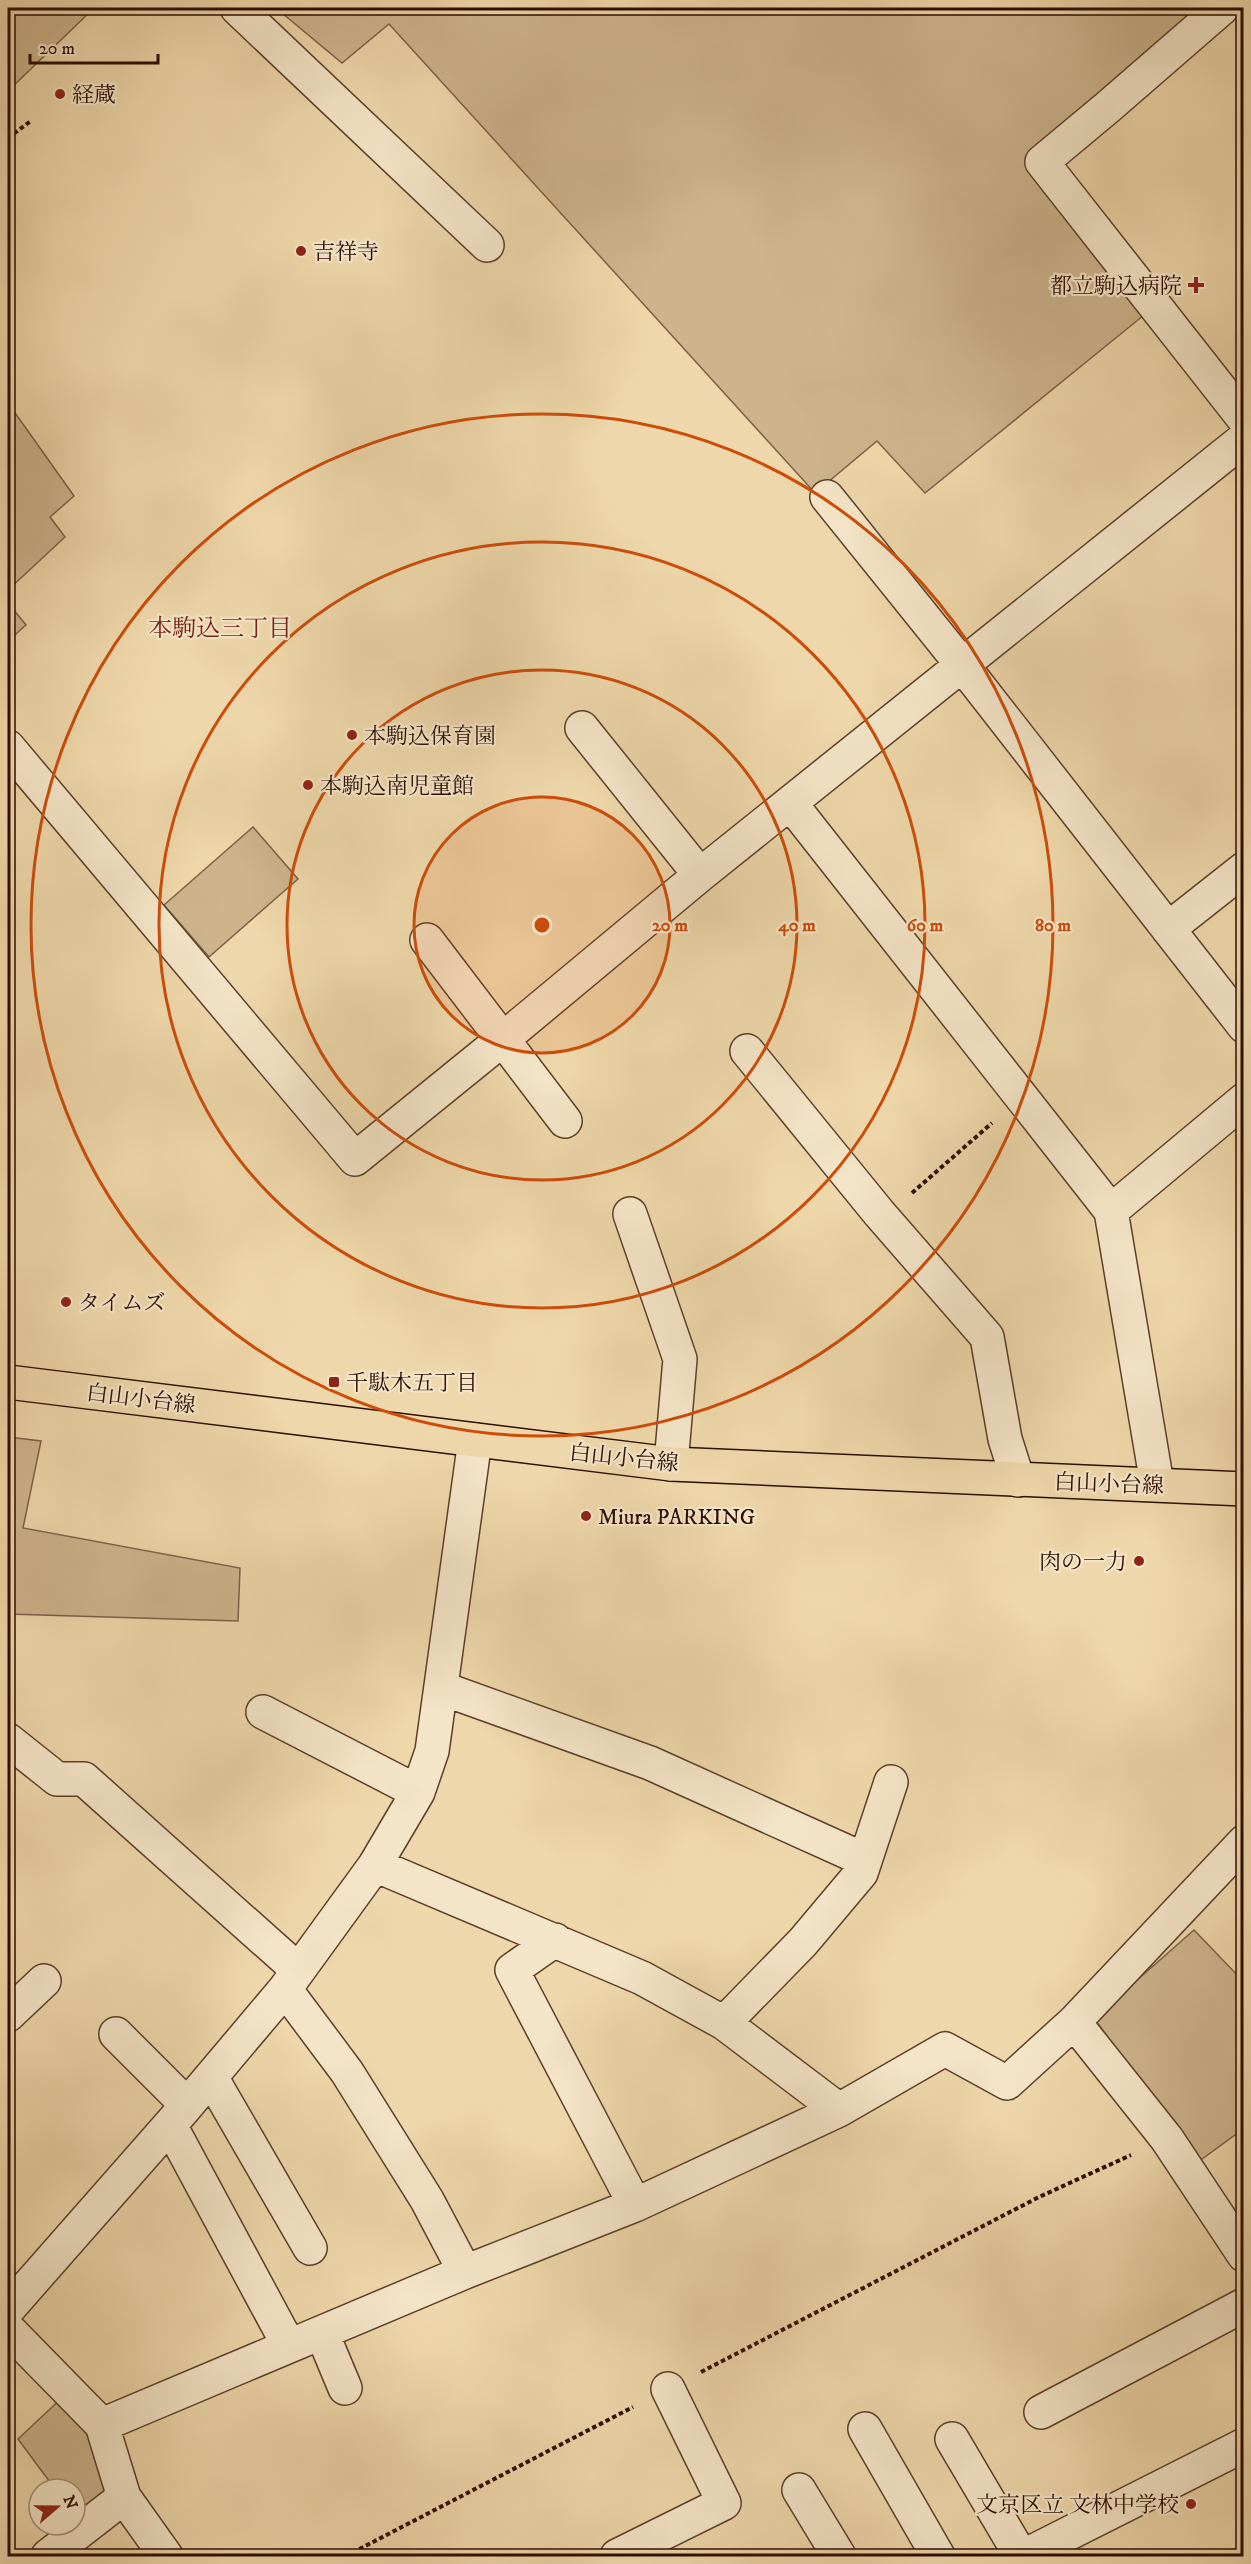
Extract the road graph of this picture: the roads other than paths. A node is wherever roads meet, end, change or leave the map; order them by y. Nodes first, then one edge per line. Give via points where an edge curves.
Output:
1 (237, 8) edge
2 (1222, 8) edge
3 (487, 244) dead end
4 (1244, 419) edge
5 (1244, 439) edge
6 (827, 497) dead end
7 (963, 666) junction
8 (582, 728) dead end
9 (8, 747) edge
10 (791, 804) junction
11 (1244, 869) edge
12 (700, 875) junction
13 (1168, 929) junction
14 (427, 940) dead end
15 (1244, 1026) edge
16 (503, 1040) junction
17 (747, 1051) dead end
18 (1244, 1100) edge
19 (565, 1121) dead end
20 (1111, 1211) junction
21 (630, 1214) dead end
22 (8, 1382) edge
23 (475, 1440) junction
24 (671, 1464) junction
25 (1018, 1480) junction
26 (1157, 1484) junction
27 (1244, 1488) edge
28 (441, 1688) junction
29 (263, 1712) dead end
30 (8, 1740) edge
31 (891, 1782) dead end
32 (418, 1792) junction
33 (1244, 1842) edge
34 (865, 1860) junction
35 (375, 1865) junction
36 (555, 1940) junction
37 (291, 1980) junction
38 (44, 1981) dead end
39 (8, 2015) edge
40 (1074, 2022) junction
41 (724, 2023) junction
42 (116, 2034) dead end
43 (211, 2077) junction
44 (839, 2110) junction
45 (178, 2115) junction
46 (635, 2205) junction
47 (309, 2248) dead end
48 (1244, 2255) edge
49 (465, 2272) junction
50 (1244, 2305) edge
51 (8, 2309) edge
52 (8, 2329) edge
53 (321, 2332) junction
54 (289, 2346) junction
55 (345, 2388) dead end
56 (668, 2389) road end
57 (1041, 2412) dead end
58 (102, 2425) junction
59 (865, 2429) dead end
60 (952, 2439) dead end
61 (1244, 2445) edge
62 (800, 2490) dead end
63 (124, 2497) junction
64 (48, 2556) edge
65 (166, 2556) edge
66 (617, 2556) edge
67 (839, 2556) edge
68 (938, 2556) edge
69 (1022, 2556) edge

1 - 3 street
2 - 4 street via 1042,162
5 - 7 street
6 - 7 street
7 - 10 street
7 - 13 street
8 - 12 street
9 - 16 street via 355,1158
10 - 12 street
10 - 20 street
11 - 13 street
12 - 16 street
13 - 15 street
14 - 16 street
16 - 19 street
17 - 25 street via 987,1338 1005,1439
18 - 20 street
20 - 26 street
21 - 24 street via 680,1359
22 - 23 main road, 白山小台線
23 - 24 main road, 白山小台線
23 - 28 street
24 - 25 main road, 白山小台線
25 - 26 main road, 白山小台線
26 - 27 main road, 白山小台線
28 - 32 street via 432,1751
28 - 34 street via 650,1763
29 - 32 street
30 - 37 street via 57,1779 84,1779
31 - 34 street
32 - 35 street
33 - 40 street
34 - 41 street via 861,1873 802,1942
35 - 36 street
35 - 37 street
36 - 41 street via 642,1978
36 - 46 street via 512,1970
37 - 43 street
37 - 49 street via 427,2200
38 - 39 street
40 - 44 street via 1007,2083 945,2049
40 - 48 street via 1167,2139
41 - 44 street
42 - 45 street
43 - 45 street
43 - 47 street
44 - 46 street
45 - 51 street
45 - 54 street
46 - 49 street
49 - 53 street
50 - 57 street
52 - 58 street
53 - 54 street
53 - 55 street
54 - 58 street
56 - 66 street via 724,2502
58 - 63 street
59 - 68 street
60 - 69 street
61 - 69 street
62 - 67 street
63 - 64 street
63 - 65 street

